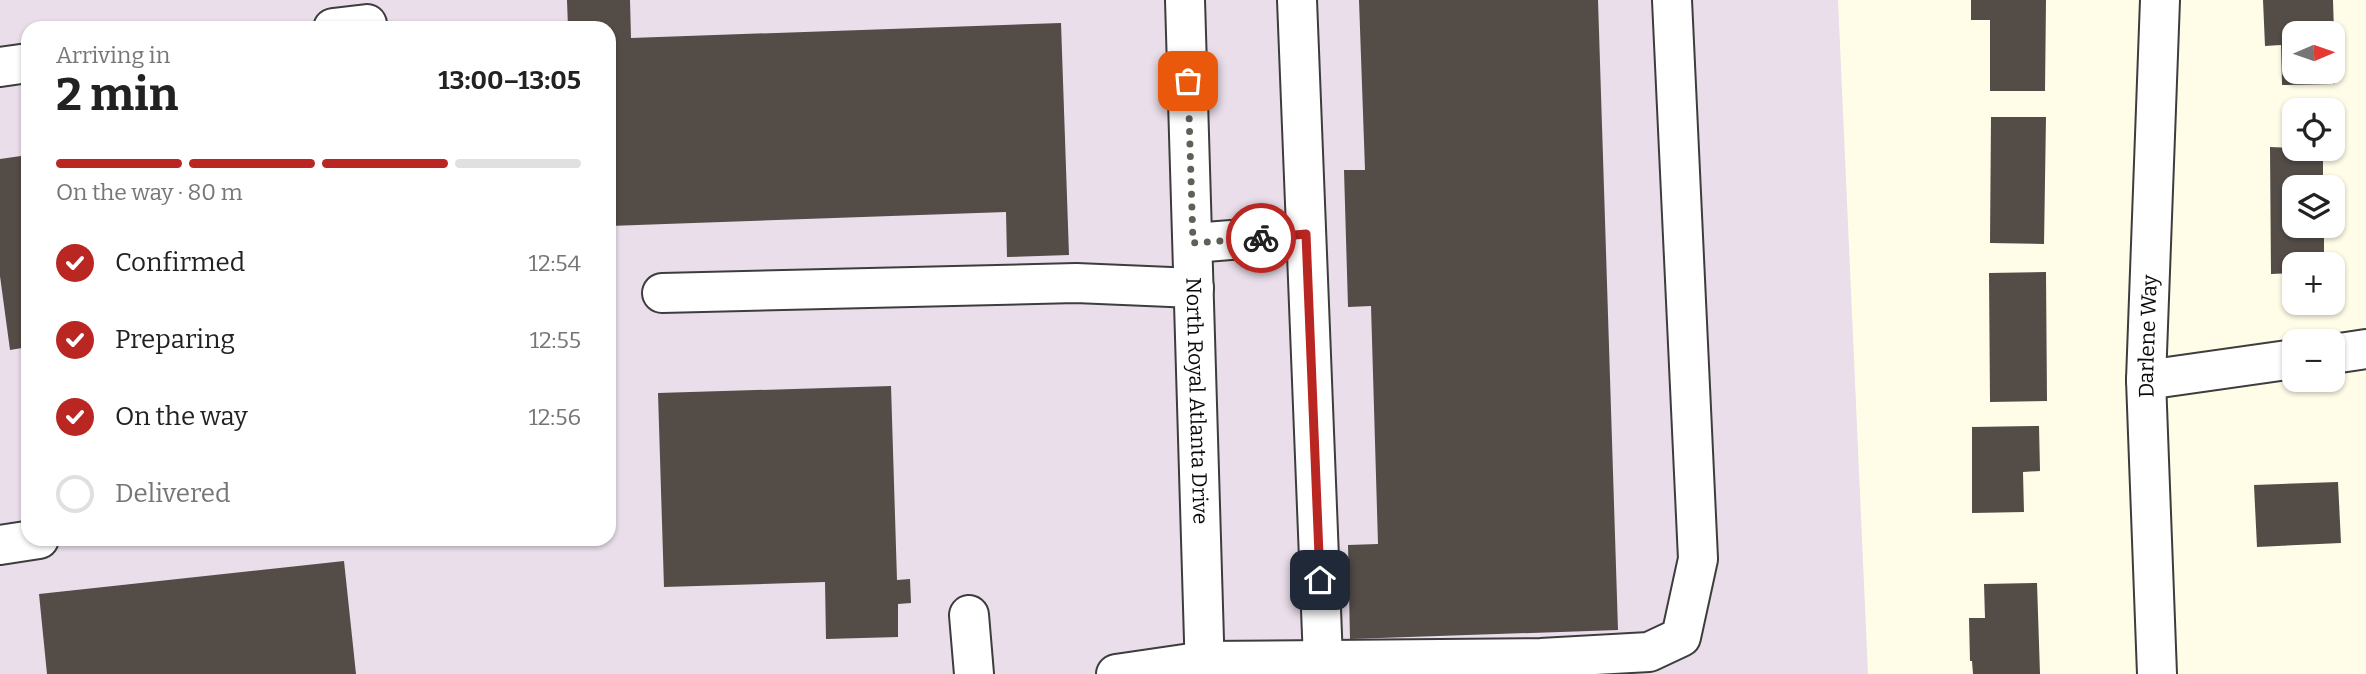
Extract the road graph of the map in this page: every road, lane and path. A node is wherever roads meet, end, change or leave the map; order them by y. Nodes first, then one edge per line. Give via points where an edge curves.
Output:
1 (1185, 0) edge
2 (1297, 0) edge
3 (1672, 0) edge
4 (2160, 0) edge
5 (21, 64) edge
6 (0, 67) edge
7 (1306, 234) junction
8 (1193, 243) junction
9 (1194, 288) junction
10 (662, 293) dead end
11 (2366, 349) edge
12 (2345, 352) edge
13 (2282, 361) edge
14 (2146, 380) junction
15 (21, 542) edge
16 (0, 545) edge
17 (969, 615) dead end
18 (1323, 660) junction
19 (1205, 667) edge
20 (974, 674) edge
21 (1116, 674) edge
22 (2157, 674) edge

1 - 8 street, North Royal Atlanta Drive
2 - 7 street
3 - 18 street via 1698,559 1681,637 1649,652
4 - 14 street, Darlene Way
5 - 6 street
7 - 8 street
7 - 18 street
8 - 9 street, North Royal Atlanta Drive
9 - 10 street via 1076,283
9 - 19 street, North Royal Atlanta Drive
11 - 12 street
13 - 14 street
14 - 22 street, Darlene Way
15 - 16 street
17 - 20 street
18 - 19 street
19 - 21 street

